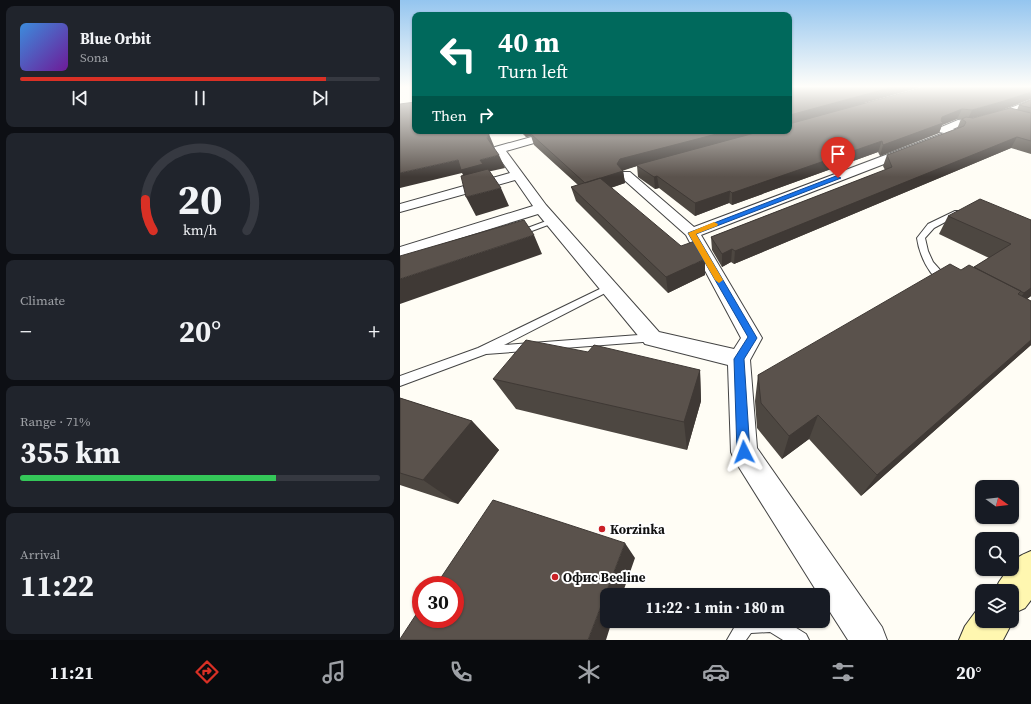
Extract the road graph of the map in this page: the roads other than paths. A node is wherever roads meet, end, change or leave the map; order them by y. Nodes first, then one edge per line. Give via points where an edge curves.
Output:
1 (998, 117) edge
2 (554, 134) edge
3 (641, 171) edge
4 (518, 175) junction
5 (400, 208) edge
6 (541, 208) junction
7 (965, 210) edge
8 (552, 222) junction
9 (692, 233) junction
10 (506, 237) edge
11 (400, 252) edge
12 (952, 285) edge
13 (608, 288) junction
14 (652, 338) junction
15 (482, 351) junction
16 (739, 359) junction
17 (400, 381) edge
18 (1031, 569) edge
19 (1019, 585) edge
20 (988, 628) edge
21 (736, 640) edge
22 (800, 640) edge
23 (869, 640) edge
24 (979, 640) edge

1 - 9 street via 968,124 961,122 943,130 955,134
2 - 4 street via 499,149
3 - 9 street via 626,175
4 - 5 street
4 - 6 street
6 - 8 street
6 - 11 street
7 - 12 lane via 931,226 921,238 925,259 932,270
8 - 10 lane
8 - 13 street
9 - 16 street via 752,338
13 - 14 street
13 - 15 lane
14 - 15 lane
14 - 16 street
15 - 17 lane
16 - 23 street via 744,452
18 - 19 street
20 - 24 street
21 - 22 lane via 746,624 772,623

